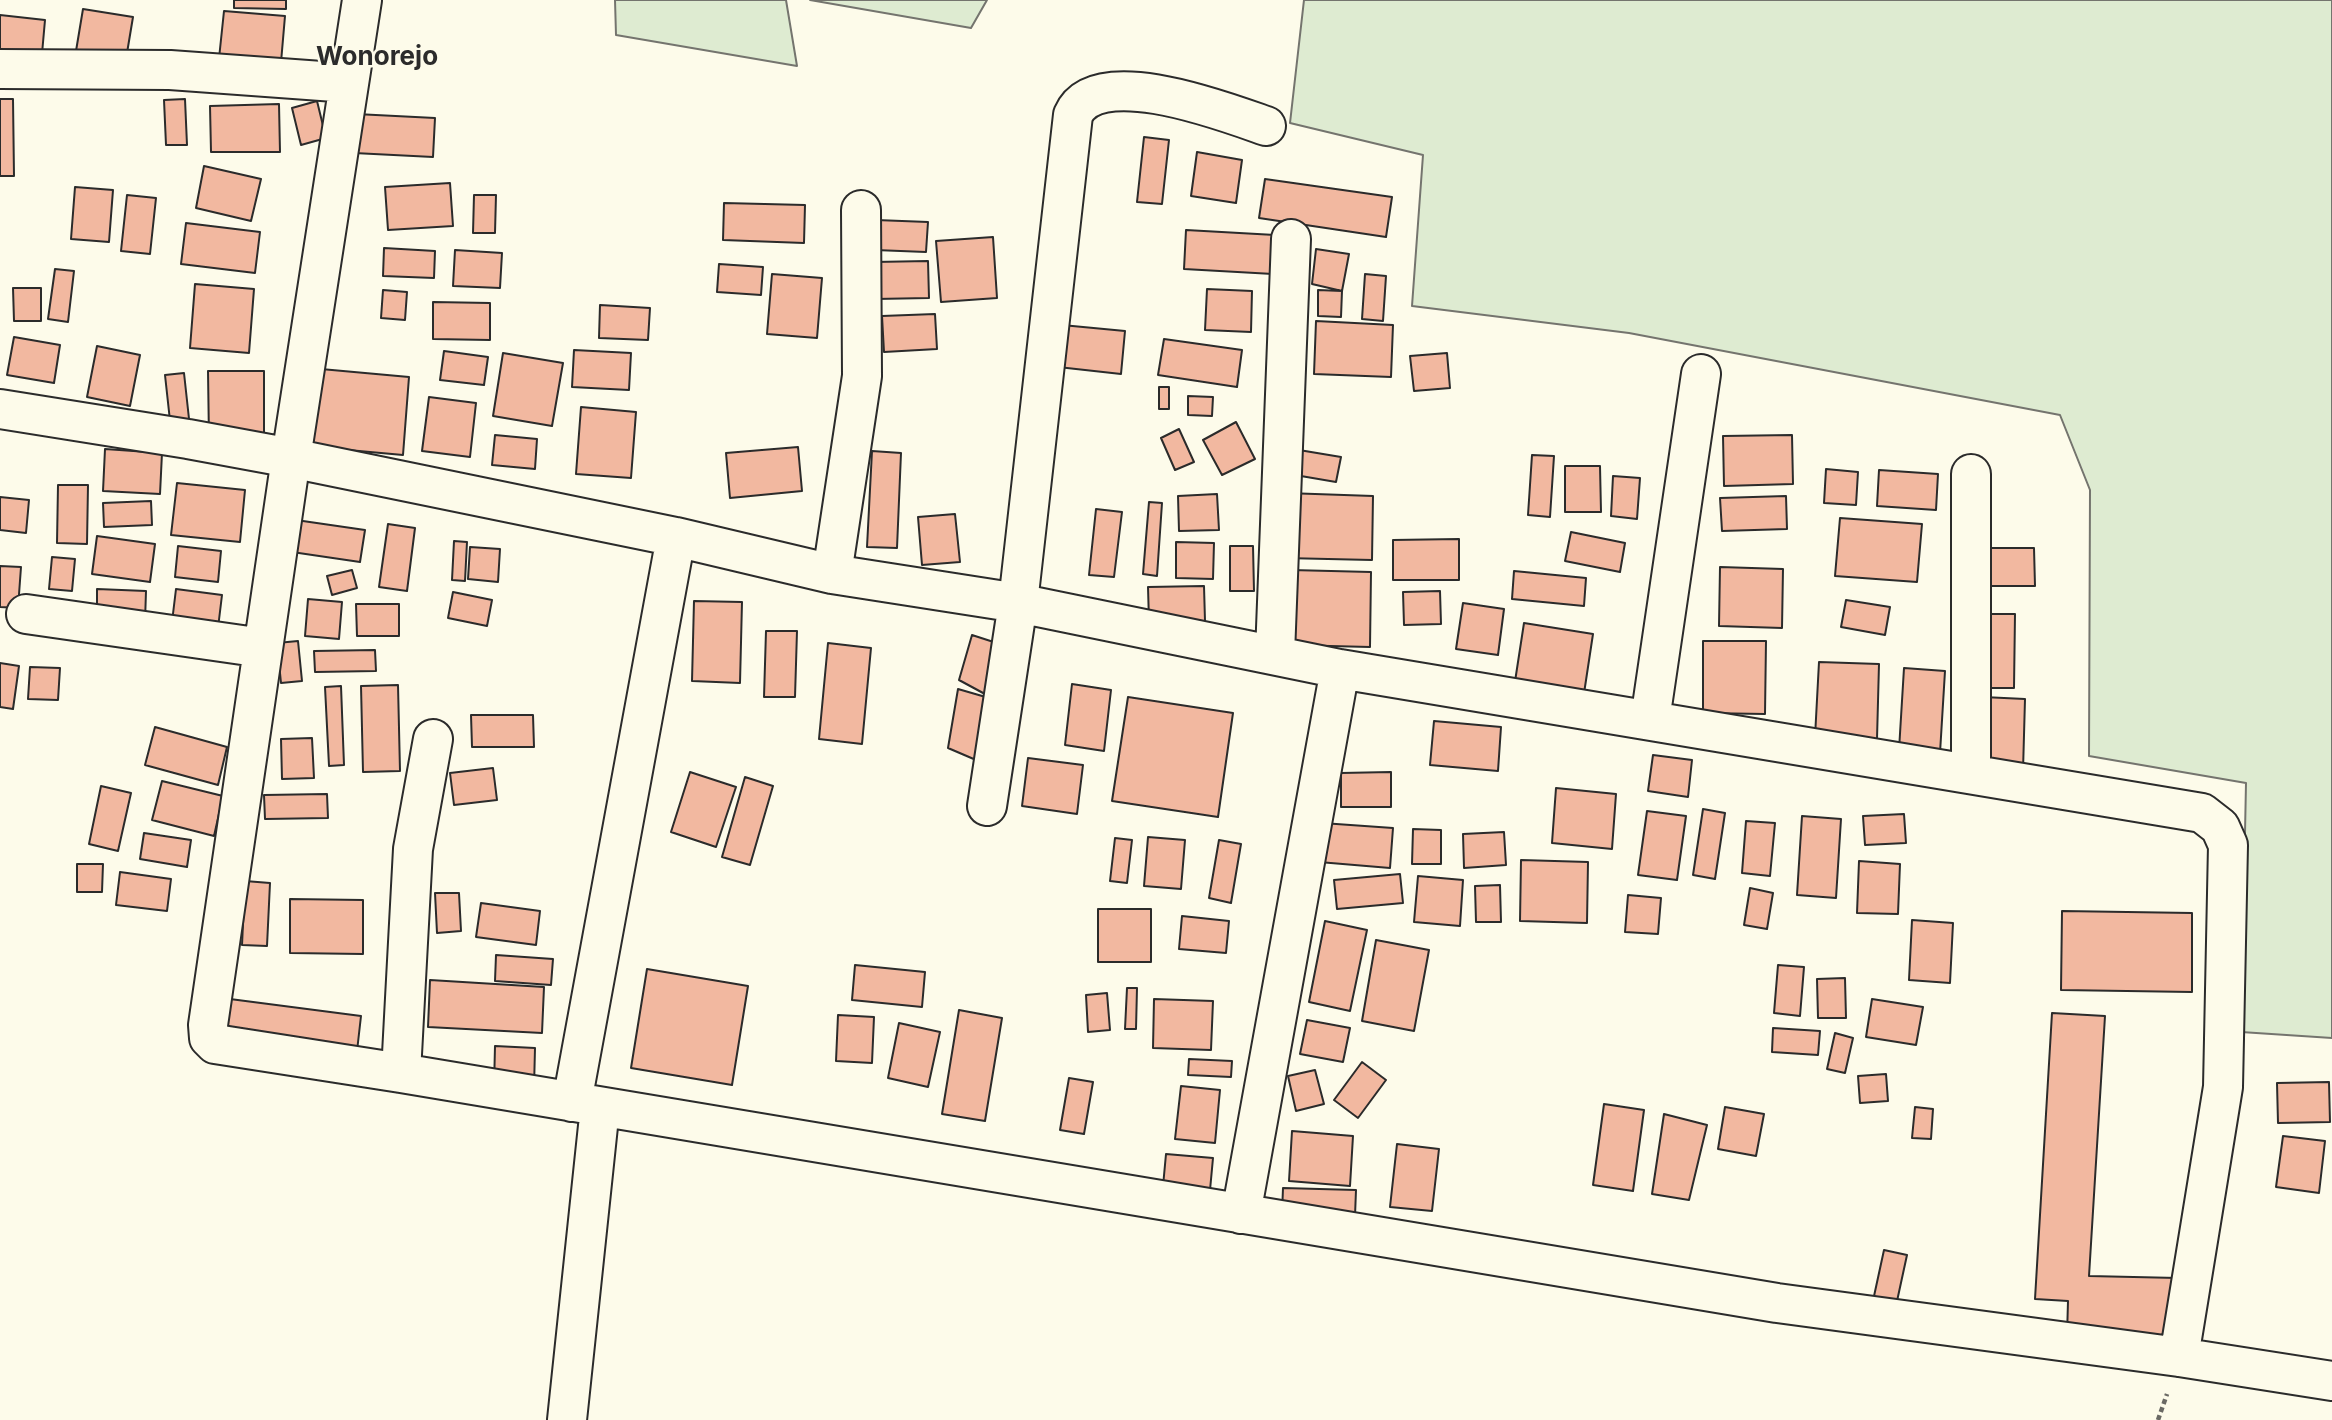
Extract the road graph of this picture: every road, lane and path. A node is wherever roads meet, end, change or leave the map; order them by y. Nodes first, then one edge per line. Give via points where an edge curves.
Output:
1 (362, 0) edge
2 (0, 69) edge
3 (349, 83) junction
4 (1266, 126) dead end
5 (861, 210) dead end
6 (1290, 239) dead end
7 (1701, 374) dead end
8 (0, 409) edge
9 (291, 458) junction
10 (1971, 474) dead end
11 (676, 537) junction
12 (832, 574) junction
13 (1018, 603) junction
14 (26, 614) dead end
15 (263, 648) junction
16 (1275, 654) junction
17 (1340, 669) junction
18 (1653, 704) junction
19 (433, 739) dead end
20 (1971, 774) junction
21 (987, 806) dead end
22 (401, 1073) junction
23 (586, 1104) junction
24 (1241, 1214) junction
25 (2179, 1357) junction
26 (2332, 1381) edge
27 (567, 1420) edge

1 - 3 street
2 - 3 street via 170,70
3 - 9 street
4 - 13 street via 1190,100 1158,95 1111,92 1078,104 1073,115
5 - 12 street via 862,376
6 - 16 street
7 - 18 street
8 - 9 street
9 - 11 street
9 - 15 street
10 - 20 street
11 - 12 street
11 - 23 street
12 - 13 street
13 - 16 street
13 - 21 street
14 - 15 street
15 - 22 street via 209,1038 215,1044
16 - 17 street
17 - 18 street
17 - 24 street
18 - 20 street
19 - 22 street via 413,849
20 - 25 street via 2202,813 2220,827 2228,845 2223,1087
22 - 23 street
23 - 24 street
23 - 27 street
24 - 25 street via 1777,1303
25 - 26 street

